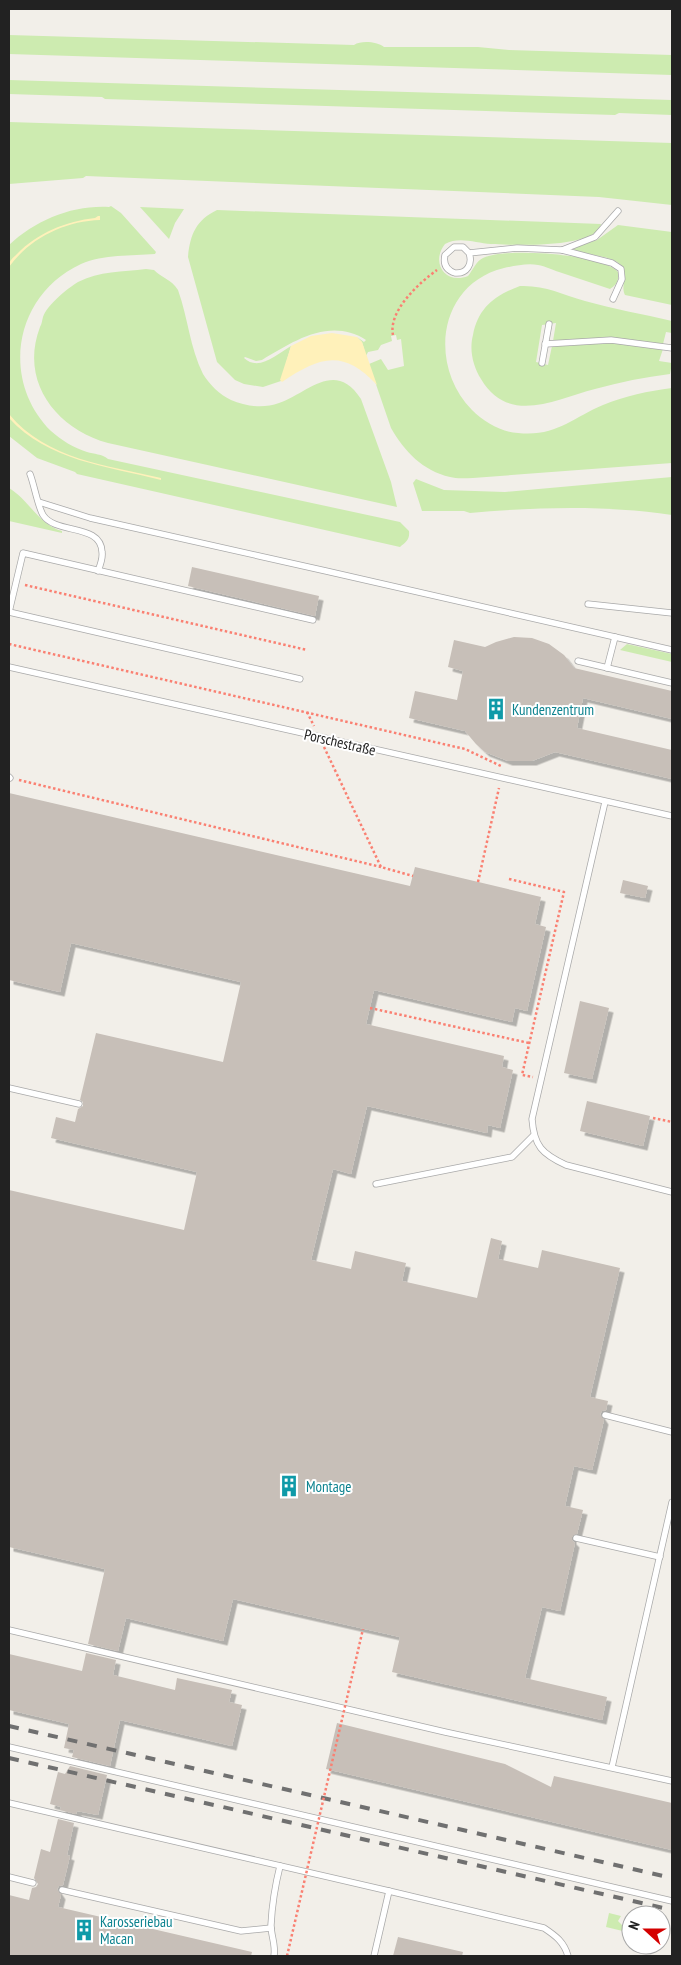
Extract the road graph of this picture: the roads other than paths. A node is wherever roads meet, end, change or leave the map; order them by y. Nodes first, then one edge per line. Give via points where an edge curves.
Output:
1 (618, 211) dead end
2 (562, 250) junction
3 (469, 253) junction
4 (613, 299) dead end
5 (549, 324) dead end
6 (545, 344) junction
7 (672, 348) edge
8 (542, 363) dead end
9 (30, 474) dead end
10 (39, 502) junction
11 (98, 572) junction
12 (588, 604) dead end
13 (9, 612) edge
14 (672, 613) edge
15 (313, 620) dead end
16 (615, 637) junction
17 (672, 650) edge
18 (578, 661) dead end
19 (9, 666) edge
20 (607, 668) junction
21 (300, 679) dead end
22 (672, 683) edge
23 (605, 802) junction
24 (672, 816) edge
25 (9, 1088) edge
26 (79, 1104) dead end
27 (534, 1135) junction
28 (376, 1184) dead end
29 (672, 1192) edge
30 (605, 1415) dead end
31 (672, 1432) edge
32 (672, 1502) edge
33 (576, 1538) dead end
34 (660, 1557) junction
35 (9, 1630) edge
36 (9, 1747) edge
37 (612, 1767) junction
38 (672, 1781) edge
39 (9, 1803) edge
40 (280, 1866) junction
41 (9, 1878) edge
42 (33, 1883) dead end
43 (62, 1890) dead end
44 (389, 1891) junction
45 (672, 1901) edge
46 (271, 1928) junction
47 (274, 1956) edge
48 (374, 1956) edge
49 (568, 1956) edge

1 - 2 lane via 595,237
2 - 3 lane via 518,248
2 - 4 lane via 612,263 621,269 622,280
3 - 3 lane via 470,265 464,272 455,273 444,264 450,248 462,247
5 - 6 lane
6 - 7 lane via 610,340
6 - 8 lane
9 - 10 lane
10 - 11 lane via 43,515 53,524 94,536 100,543 103,552
10 - 16 lane via 90,518
11 - 13 lane via 23,553
11 - 15 lane
12 - 14 lane
13 - 21 lane
16 - 17 lane
16 - 20 lane
18 - 20 lane
19 - 23 lane, Porschestraße
20 - 22 lane
23 - 24 lane, Porschestraße
23 - 27 lane via 532,1119
25 - 26 lane
27 - 28 lane via 512,1157
27 - 29 lane via 552,1158 566,1165
30 - 31 lane
32 - 34 lane
33 - 34 lane
34 - 37 lane
35 - 37 lane via 445,1732
36 - 45 lane
37 - 38 lane
39 - 40 lane
40 - 44 lane
40 - 46 lane via 272,1899
41 - 42 lane
43 - 46 lane via 241,1931
44 - 48 lane
44 - 49 lane via 544,1928 556,1936
46 - 47 lane via 276,1947

